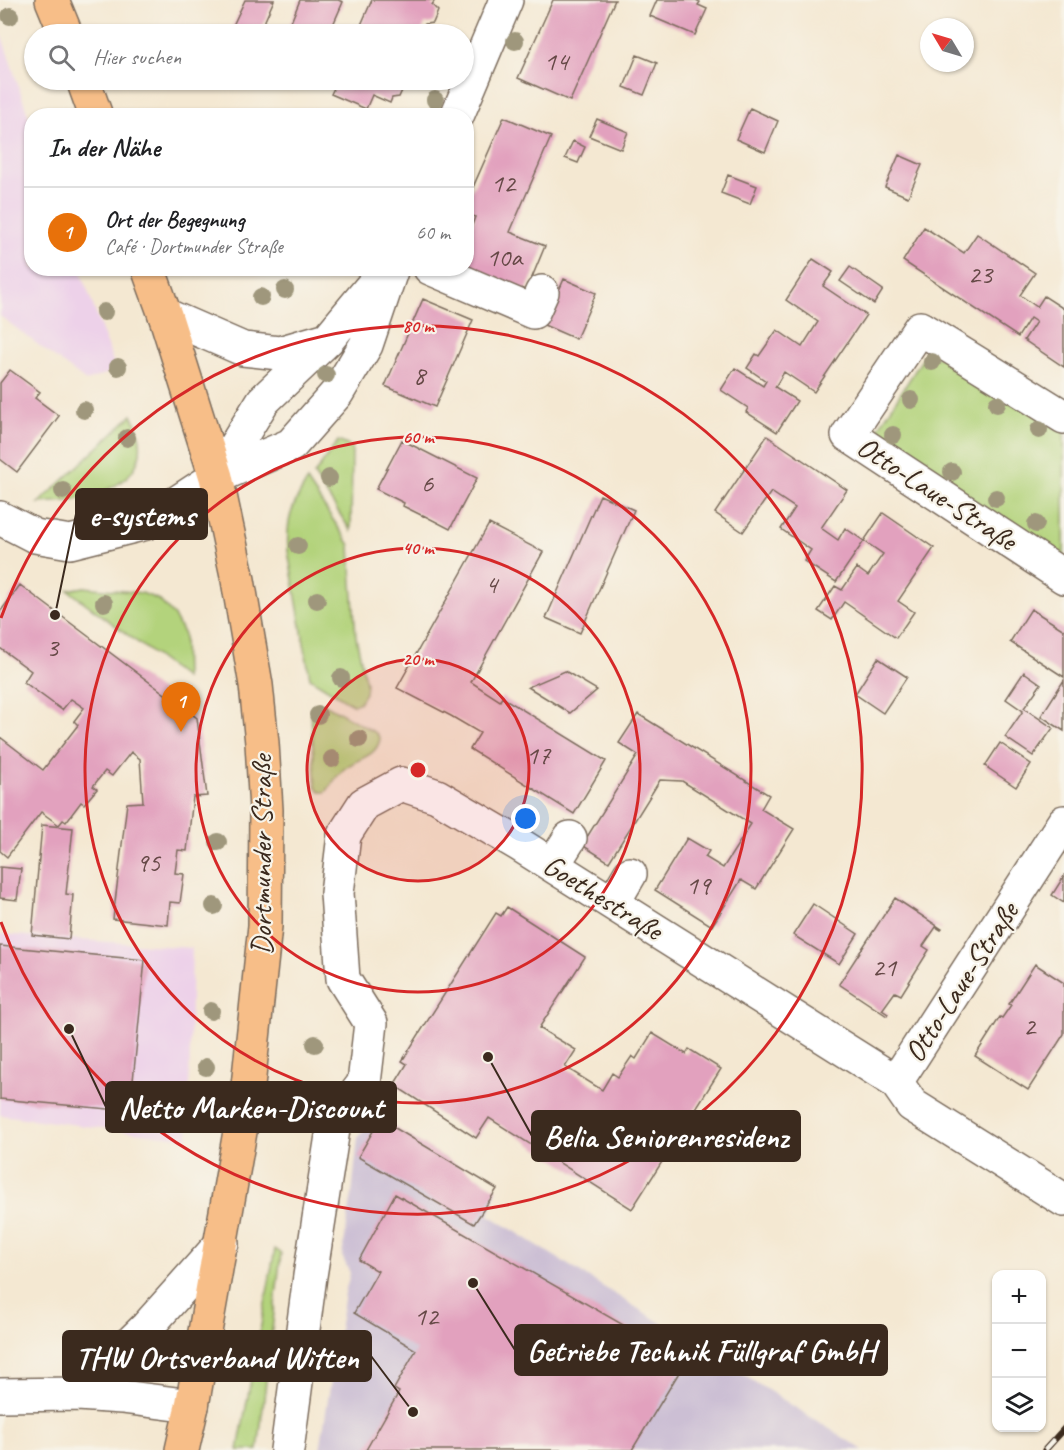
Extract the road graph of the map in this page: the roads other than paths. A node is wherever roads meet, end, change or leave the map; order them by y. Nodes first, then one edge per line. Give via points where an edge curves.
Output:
1 (52, 0) edge
2 (506, 0) edge
3 (62, 24) edge
4 (474, 76) edge
5 (87, 90) edge
6 (468, 90) edge
7 (93, 108) edge
8 (460, 108) edge
9 (151, 276) edge
10 (380, 276) edge
11 (390, 276) edge
12 (449, 276) edge
13 (542, 292) dead end
14 (165, 315) junction
15 (328, 339) junction
16 (1064, 417) edge
17 (216, 477) junction
18 (0, 518) edge
19 (1064, 577) edge
20 (1064, 822) edge
21 (570, 838) dead end
22 (553, 865) junction
23 (630, 874) dead end
24 (613, 903) junction
25 (896, 1082) junction
26 (1064, 1200) edge
27 (222, 1243) junction
28 (78, 1394) junction
29 (0, 1395) edge
30 (192, 1406) junction
31 (182, 1450) edge
32 (287, 1450) edge

1 - 3 main road
2 - 4 street
5 - 7 main road
6 - 8 street
9 - 14 main road, Dortmunder Straße
10 - 15 street
11 - 17 street via 366,345 337,393 291,445
12 - 13 street via 532,312
14 - 15 street via 243,349 279,353
14 - 17 main road, Dortmunder Straße
15 - 17 street via 263,401
16 - 19 street, Otto-Laue-Straße via 920,328 848,435
17 - 18 street via 146,523 70,542 35,536
17 - 27 main road, Dortmunder Straße via 256,685 266,810 265,926 248,1086
20 - 25 street, Otto-Laue-Straße
21 - 22 street
22 - 24 street, Goethestraße
22 - 32 street, Goethestraße via 437,796 401,784 364,804 344,835 337,893 343,979 371,1023 364,1083 334,1123
23 - 24 street
24 - 25 street, Goethestraße
25 - 26 street, Goethestraße via 912,1105
27 - 28 street via 147,1327
27 - 30 main road, Dortmunder Straße
28 - 29 street
28 - 30 street
30 - 31 main road, Dortmunder Straße

